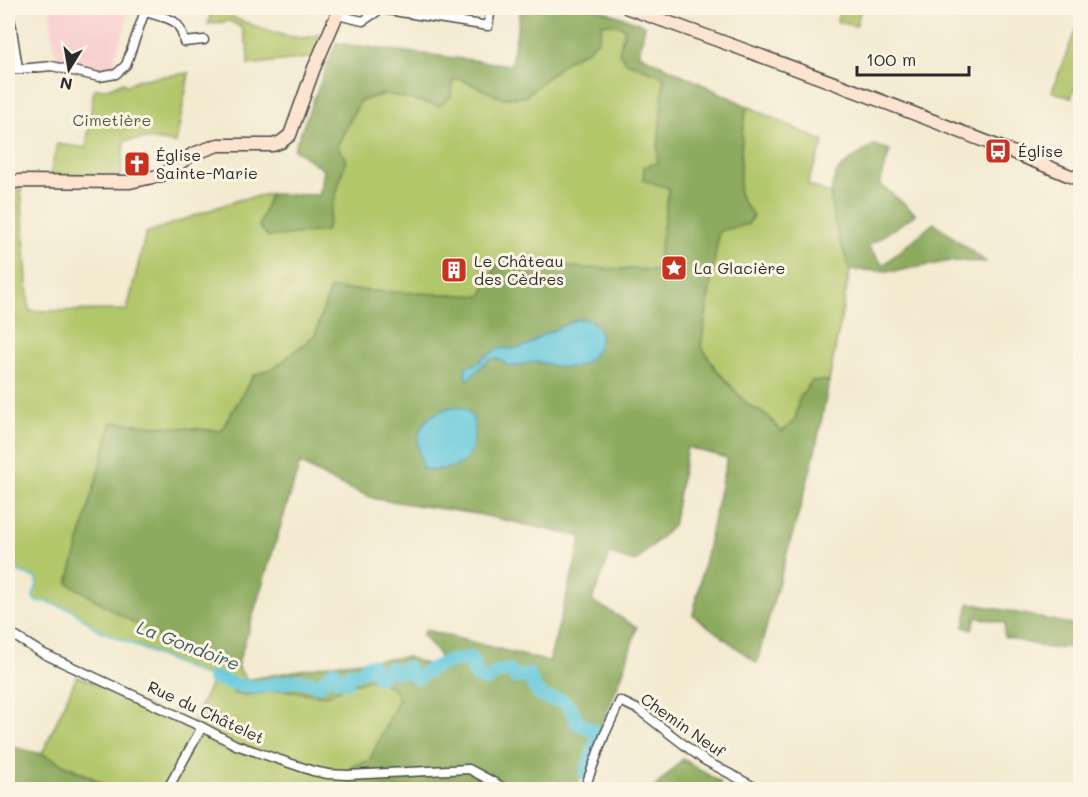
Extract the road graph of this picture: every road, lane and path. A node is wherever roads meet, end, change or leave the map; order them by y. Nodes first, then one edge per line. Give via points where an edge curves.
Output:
1 (491, 8) edge
2 (628, 8) edge
3 (145, 10) edge
4 (339, 11) edge
5 (8, 14) edge
6 (204, 40) dead end
7 (18, 68) junction
8 (8, 70) edge
9 (1080, 180) edge
10 (8, 183) edge
11 (8, 632) edge
12 (202, 727) junction
13 (167, 789) edge
14 (508, 789) edge
15 (584, 789) edge
16 (760, 789) edge

1 - 4 street via 488,26 381,9 363,21
2 - 9 main road
3 - 6 street via 178,23 184,42
3 - 7 street via 126,65 116,74 99,77 52,66
4 - 10 main road via 290,135 281,142 218,145 193,154 162,175 130,182
5 - 7 street
7 - 8 street
11 - 12 street, Rue du Châtelet via 42,653
12 - 13 street
12 - 14 street, Rue du Châtelet via 245,749 328,774 387,775 469,769
15 - 16 street, Chemin Neuf via 620,701 639,710 704,760

